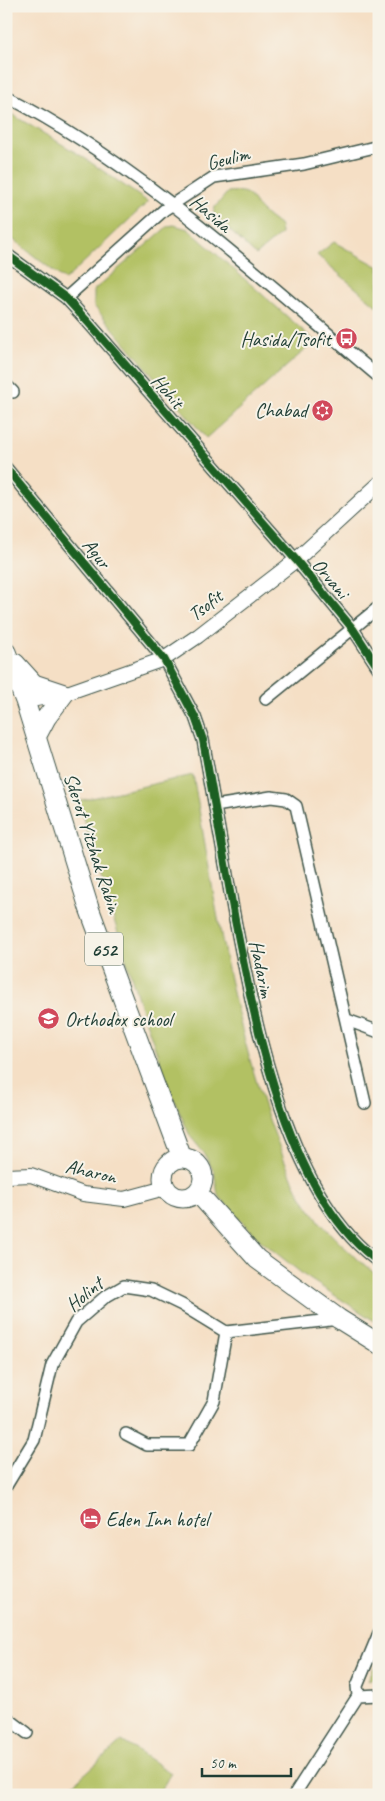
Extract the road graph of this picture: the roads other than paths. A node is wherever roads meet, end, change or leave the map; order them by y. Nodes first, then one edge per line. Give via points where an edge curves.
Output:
1 (6, 96) edge
2 (379, 146) edge
3 (172, 205) junction
4 (6, 254) edge
5 (66, 298) junction
6 (379, 377) edge
7 (6, 468) edge
8 (379, 484) edge
9 (296, 560) junction
10 (379, 607) edge
11 (353, 629) junction
12 (8, 655) edge
13 (164, 660) junction
14 (377, 668) edge
15 (64, 694) junction
16 (266, 699) dead end
17 (25, 702) junction
18 (36, 737) junction
19 (214, 806) junction
20 (347, 1020) junction
21 (379, 1032) edge
22 (365, 1103) dead end
23 (182, 1158) junction
24 (6, 1176) edge
25 (165, 1188) junction
26 (197, 1192) junction
27 (379, 1262) edge
28 (339, 1319) junction
29 (226, 1332) junction
30 (379, 1344) edge
31 (126, 1434) dead end
32 (6, 1486) edge
33 (379, 1633) edge
34 (379, 1694) edge
35 (358, 1696) junction
36 (6, 1717) edge
37 (27, 1733) dead end
38 (294, 1795) edge

1 - 3 street, Hasida via 46,116
2 - 3 street, Geulim via 304,164 214,177
3 - 5 street, Geulim
3 - 6 street, Hasida
4 - 5 street, Hohit
5 - 9 street, Hohit
7 - 13 street, Agur
8 - 9 street, Tsofit
9 - 11 street, Orvani
9 - 13 street, Tsofit
10 - 11 street
11 - 14 street, Orvani
11 - 16 street
12 - 15 main road via 34,684
12 - 17 main road, Sderot Yitzhak Rabin / 652
13 - 15 street, Tsofit
13 - 19 street, Hadarim via 203,740
15 - 17 street, Tsofit
15 - 18 main road
17 - 18 main road, Sderot Yitzhak Rabin / 652
18 - 23 main road, Sderot Yitzhak Rabin / 652 via 89,908
19 - 20 street via 271,797 286,799 296,806
19 - 27 street, Hadarim via 251,1001 279,1105 326,1205 350,1236
20 - 21 street
20 - 22 street
23 - 25 main road via 172,1161 166,1168
23 - 26 main road via 199,1167 202,1180
24 - 25 street, Aharon via 31,1175 83,1194 124,1199
25 - 26 main road via 180,1198
26 - 28 main road via 257,1259
28 - 29 street
28 - 30 main road
29 - 31 street via 214,1401 189,1445 147,1445
29 - 32 street, Holint via 151,1290 124,1286 105,1297 76,1322 52,1365 34,1440
33 - 35 street via 357,1686
34 - 35 street
35 - 38 street
36 - 37 street

